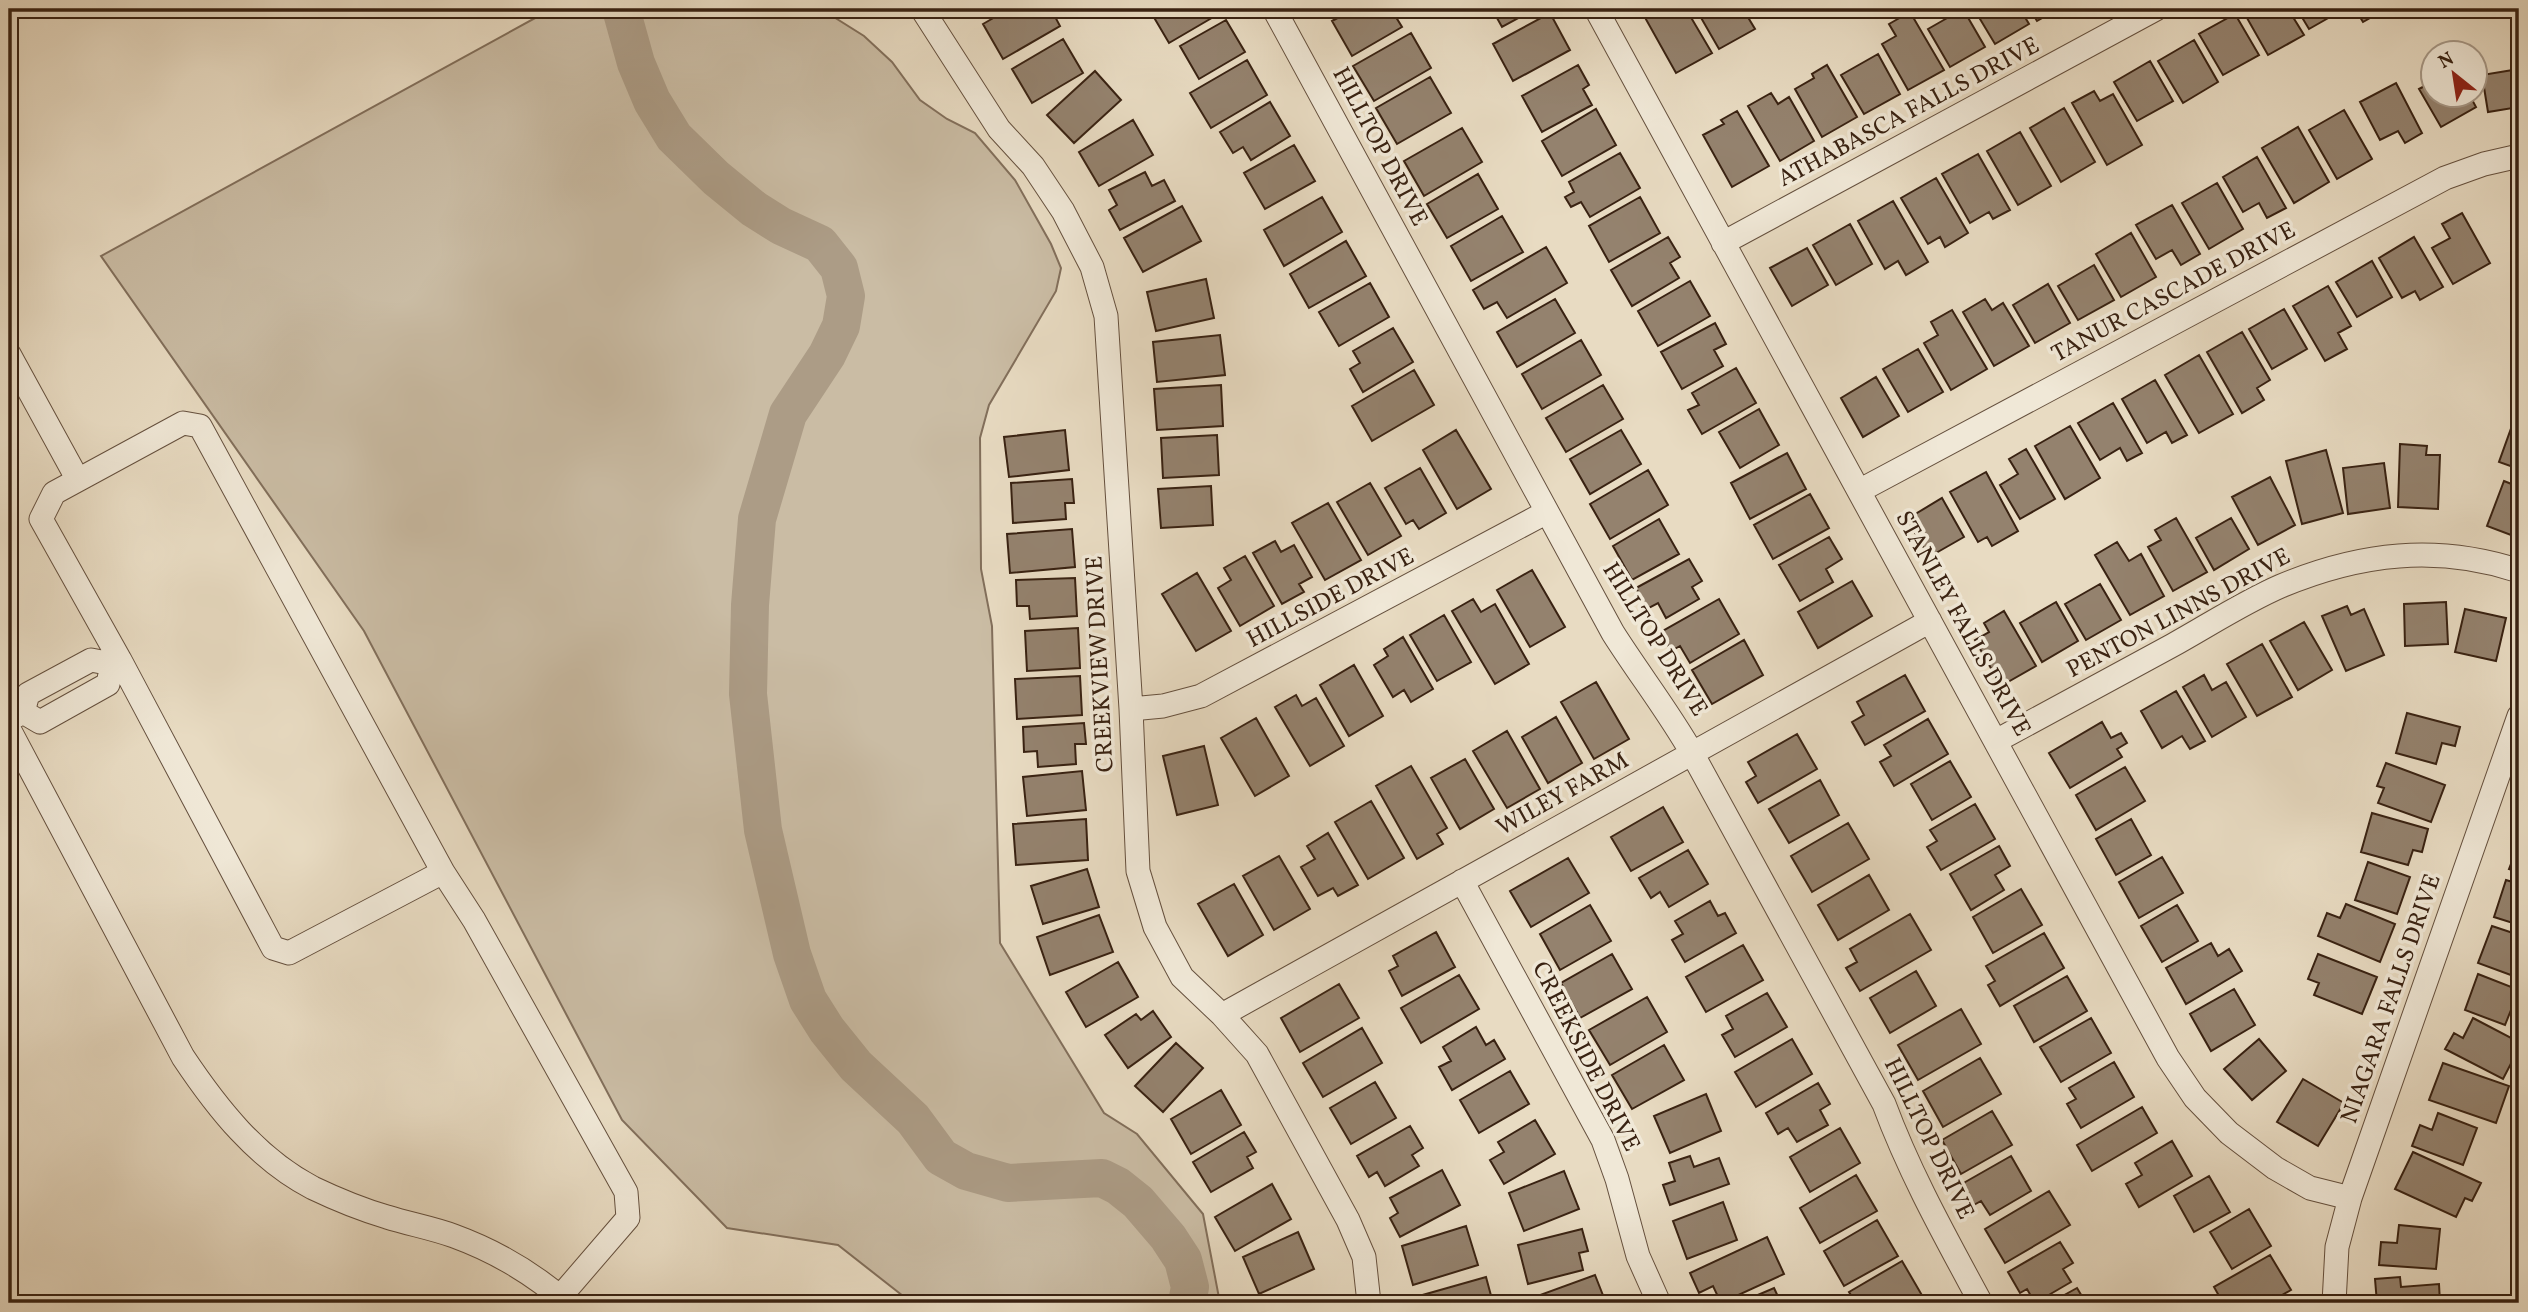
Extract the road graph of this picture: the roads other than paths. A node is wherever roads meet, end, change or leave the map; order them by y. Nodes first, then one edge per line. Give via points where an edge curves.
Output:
1 (922, 9) edge
2 (1275, 9) edge
3 (1596, 9) edge
4 (2156, 9) edge
5 (2519, 156) edge
6 (1723, 243) junction
7 (9, 354) edge
8 (78, 480) junction
9 (1859, 491) junction
10 (1547, 512) junction
11 (2519, 571) edge
12 (1930, 621) junction
13 (116, 662) junction
14 (1131, 709) junction
15 (2519, 716) edge
16 (14, 720) edge
17 (1996, 741) junction
18 (1692, 752) junction
19 (443, 872) junction
20 (1462, 881) junction
21 (1222, 1015) junction
22 (2350, 1198) junction
23 (564, 1300) edge
24 (1369, 1303) edge
25 (1659, 1303) edge
26 (1981, 1303) edge
27 (2334, 1303) edge

1 - 14 street, CREEKVIEW DRIVE via 999,129 1063,211 1092,267 1106,316
2 - 10 street, HILLTOP DRIVE
3 - 6 street, STANLEY FALLS DRIVE
4 - 6 street, ATHABASCA FALLS DRIVE
5 - 9 street, TANUR CASCADE DRIVE via 2445,178
6 - 9 street, STANLEY FALLS DRIVE
7 - 8 street
8 - 13 street via 54,493 41,519
8 - 19 street via 183,423 200,426
9 - 12 street, STANLEY FALLS DRIVE
10 - 14 street, HILLSIDE DRIVE via 1201,696
10 - 18 street, HILLTOP DRIVE via 1613,634
11 - 17 street, PENTON LINNS DRIVE via 2439,554 2382,556 2329,568 2278,587
12 - 17 street, STANLEY FALLS DRIVE
12 - 18 street, WILEY FARM
13 - 16 street via 108,684 40,722
13 - 19 street via 273,948 289,953
14 - 21 street, CREEKVIEW DRIVE via 1138,871 1156,927 1182,977
15 - 22 street, NIAGARA FALLS DRIVE
16 - 23 street via 183,1057 204,1089 252,1143 313,1188 488,1250
17 - 22 street, STANLEY FALLS DRIVE via 2168,1058 2195,1098 2229,1133 2276,1168 2310,1188
18 - 20 street, WILEY FARM
18 - 26 street, HILLTOP DRIVE via 1884,1104 1914,1177
19 - 23 street via 626,1192 628,1217
20 - 21 street, WILEY FARM
20 - 25 street, CREEKSIDE DRIVE via 1602,1140 1638,1256
21 - 24 street, CREEKVIEW DRIVE via 1257,1054 1349,1220 1364,1257
22 - 27 street, NIAGARA FALLS DRIVE via 2337,1247

